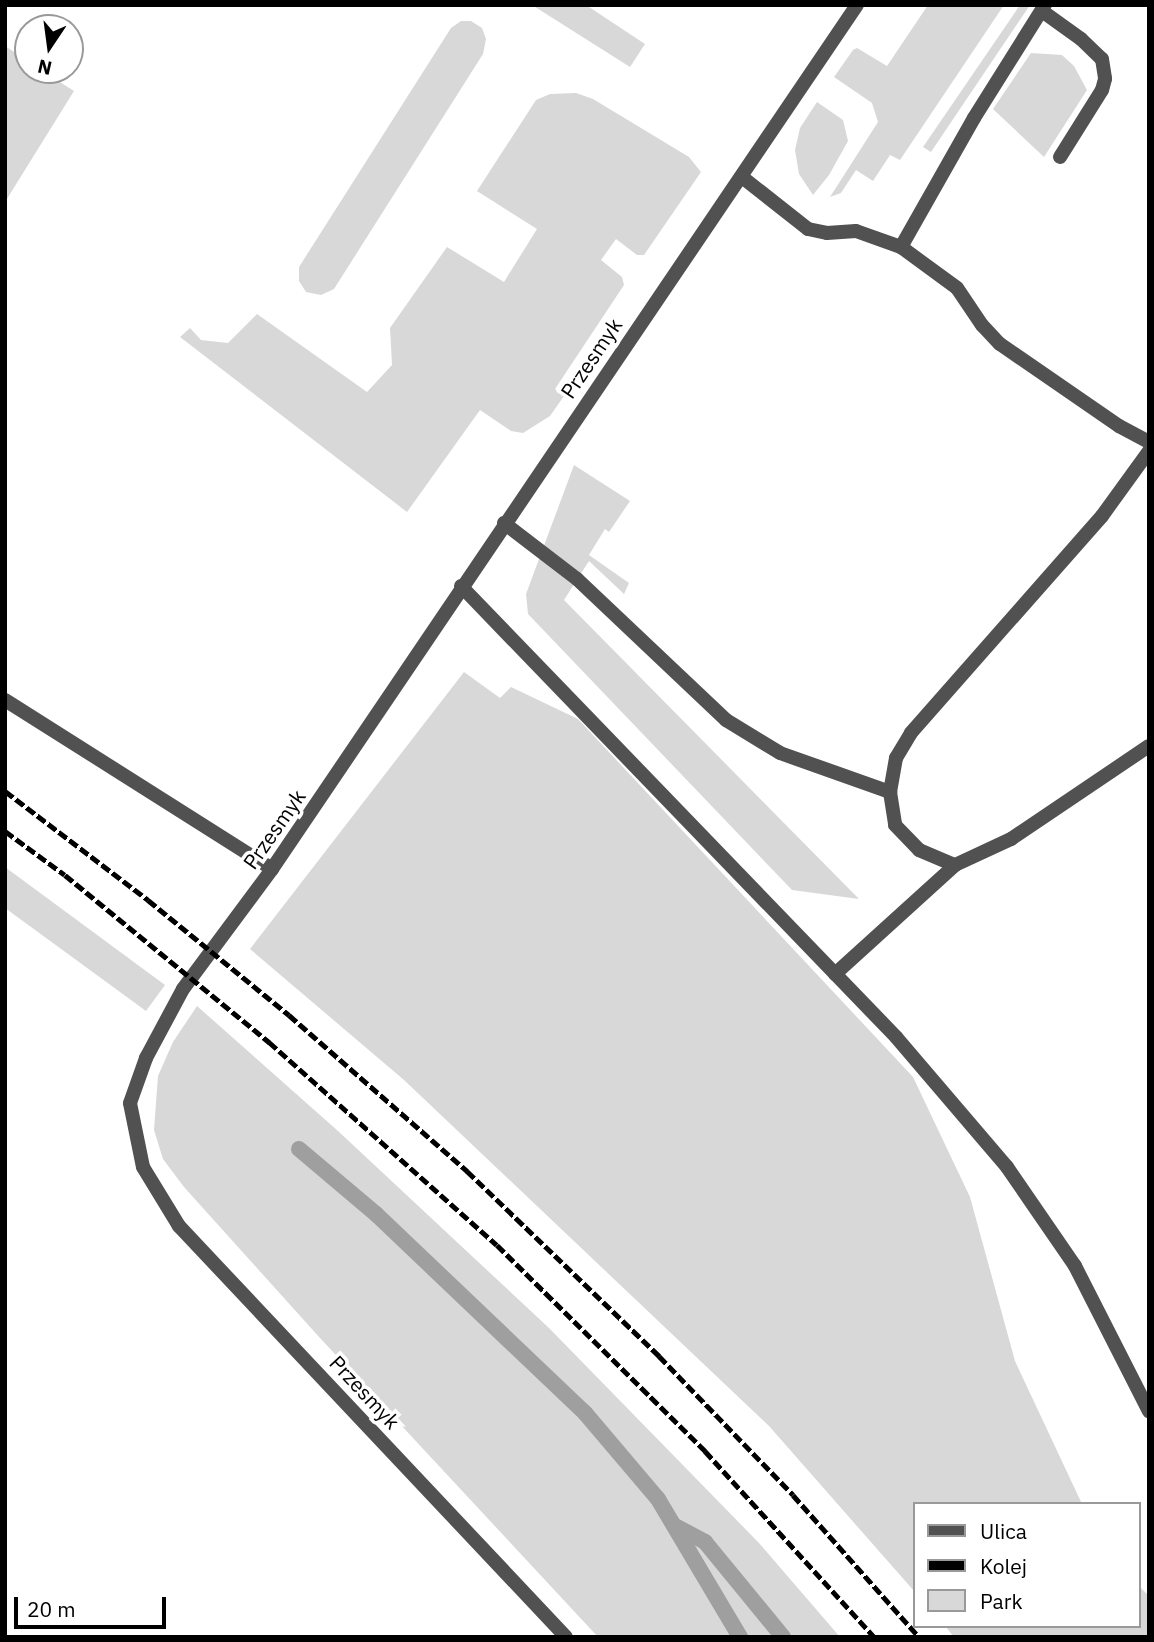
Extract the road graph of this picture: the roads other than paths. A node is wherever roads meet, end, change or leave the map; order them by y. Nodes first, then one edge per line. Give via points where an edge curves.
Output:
1 (857, 5) edge
2 (1044, 8) edge
3 (1060, 157) dead end
4 (742, 177) junction
5 (901, 247) junction
6 (1149, 442) edge
7 (1149, 452) edge
8 (504, 523) junction
9 (461, 586) junction
10 (5, 700) edge
11 (1149, 746) edge
12 (890, 792) junction
13 (955, 864) junction
14 (272, 869) junction
15 (835, 974) junction
16 (1149, 1411) edge
17 (566, 1637) edge

1 - 4 street, Przesmyk
2 - 3 street via 1102,59 1104,69 1102,90
2 - 5 street via 974,118
4 - 5 street via 808,229 856,232
4 - 8 street, Przesmyk
5 - 6 street via 957,288 1000,344
7 - 12 street via 1102,516 911,733 896,758
8 - 9 street, Przesmyk
8 - 12 street via 577,579 726,720 780,753
9 - 14 street, Przesmyk
9 - 15 street
10 - 14 street
11 - 13 street via 1011,839
12 - 13 street via 895,825 919,850
13 - 15 street
14 - 17 street, Przesmyk via 183,989 146,1058 130,1103 143,1167 179,1226
15 - 16 street via 896,1037 1007,1167 1075,1266

